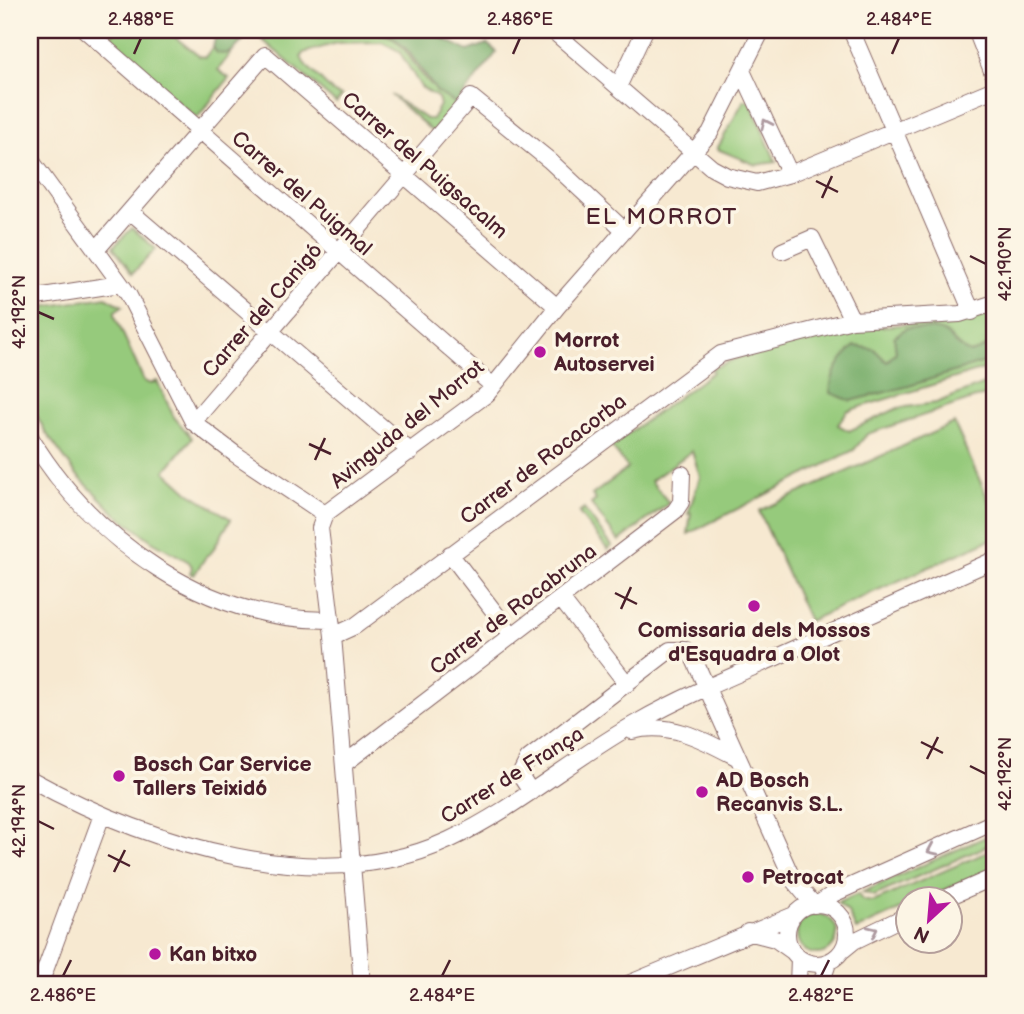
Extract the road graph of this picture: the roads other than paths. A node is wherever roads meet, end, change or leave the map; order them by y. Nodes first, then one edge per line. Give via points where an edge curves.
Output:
1 (85, 30) edge
2 (552, 30) edge
3 (645, 30) edge
4 (762, 30) edge
5 (851, 30) edge
6 (976, 30) edge
7 (743, 73) junction
8 (994, 76) edge
9 (619, 85) junction
10 (994, 89) edge
11 (200, 131) junction
12 (895, 132) junction
13 (692, 154) junction
14 (30, 159) edge
15 (790, 174) junction
16 (404, 175) junction
17 (130, 211) junction
18 (624, 230) junction
19 (97, 249) junction
20 (782, 251) dead end
21 (338, 253) junction
22 (120, 284) junction
23 (30, 298) edge
24 (994, 303) edge
25 (557, 307) junction
26 (972, 312) junction
27 (852, 320) junction
28 (271, 332) junction
29 (493, 386) junction
30 (193, 422) junction
31 (30, 438) edge
32 (411, 452) junction
33 (682, 474) dead end
34 (325, 514) junction
35 (450, 554) junction
36 (994, 560) edge
37 (561, 599) junction
38 (331, 628) junction
39 (512, 635) junction
40 (627, 684) junction
41 (707, 688) junction
42 (618, 734) junction
43 (738, 758) junction
44 (344, 764) junction
45 (30, 779) edge
46 (531, 792) junction
47 (102, 816) junction
48 (994, 822) edge
49 (351, 865) junction
50 (994, 877) edge
51 (793, 880) junction
52 (964, 890) edge
53 (816, 904) junction
54 (796, 914) junction
55 (894, 922) edge
56 (748, 932) junction
57 (842, 952) junction
58 (795, 954) junction
59 (828, 962) junction
60 (40, 984) edge
61 (362, 984) edge
62 (628, 984) edge
63 (798, 984) edge
64 (821, 984) edge

1 - 11 street, Carrer del Puigmal
2 - 9 street
3 - 9 street
4 - 7 street, Avinguda del Morrot
5 - 12 street
6 - 8 street
7 - 13 street, Avinguda del Morrot via 710,134
15 -> 7 street
9 - 13 street
10 - 12 street
11 - 16 street, Carrer del Puigsacalm via 265,55
11 - 17 street
11 - 21 street, Carrer del Puigmal
12 - 15 street
12 - 26 street
13 - 15 street via 741,180 757,183
13 - 18 street, Avinguda del Morrot
14 - 19 street
16 - 18 street, Carrer del Canigó via 471,97 549,159
16 - 21 street, Carrer del Canigó
16 - 25 street, Carrer del Puigsacalm
17 - 19 street
17 - 28 street
18 - 25 street, Avinguda del Morrot
19 - 22 street
20 - 27 street via 811,238
21 - 28 street, Carrer del Canigó
21 - 29 street, Carrer del Puigmal
22 - 23 street
22 - 30 street
24 - 26 street, Carrer de Rocacorba
25 - 29 street, Avinguda del Morrot
26 - 27 street, Carrer de Rocacorba
27 - 35 street, Carrer de Rocacorba via 713,358
28 - 30 street, Carrer del Canigó
28 - 32 street
29 - 32 street, Avinguda del Morrot
30 - 34 street
31 - 38 street via 85,510 178,582 221,601
32 - 34 street, Avinguda del Morrot
33 - 37 street, Carrer de Rocabruna via 676,511
34 - 38 street via 320,528
35 - 38 street, Carrer de Rocacorba via 355,626
35 - 39 street
36 - 41 street, Carrer de França
37 - 39 street, Carrer de Rocabruna
37 - 40 street
38 - 44 street
39 - 44 street, Carrer de Rocabruna
40 - 41 street via 678,648 690,653
40 - 46 street via 524,763 520,778
41 - 42 street, Carrer de França
41 - 43 street
42 - 43 street via 652,728 676,730
42 - 46 street, Carrer de França
43 - 51 street
44 - 49 street
45 - 47 street, Carrer de França
46 - 49 street, Carrer de França via 461,834 419,852
47 - 49 street, Carrer de França via 243,857
47 - 60 street
48 -> 53 street
49 - 61 street
50 - 52 street
51 - 53 street
51 - 54 street
53 - 54 street
53 - 57 street via 829,907 844,921 847,932
54 - 56 street
54 - 58 street via 788,932
57 -> 55 street
56 - 58 street via 775,939
56 - 62 street
57 - 59 street
58 - 59 street via 808,963
58 - 63 street
59 - 64 street

